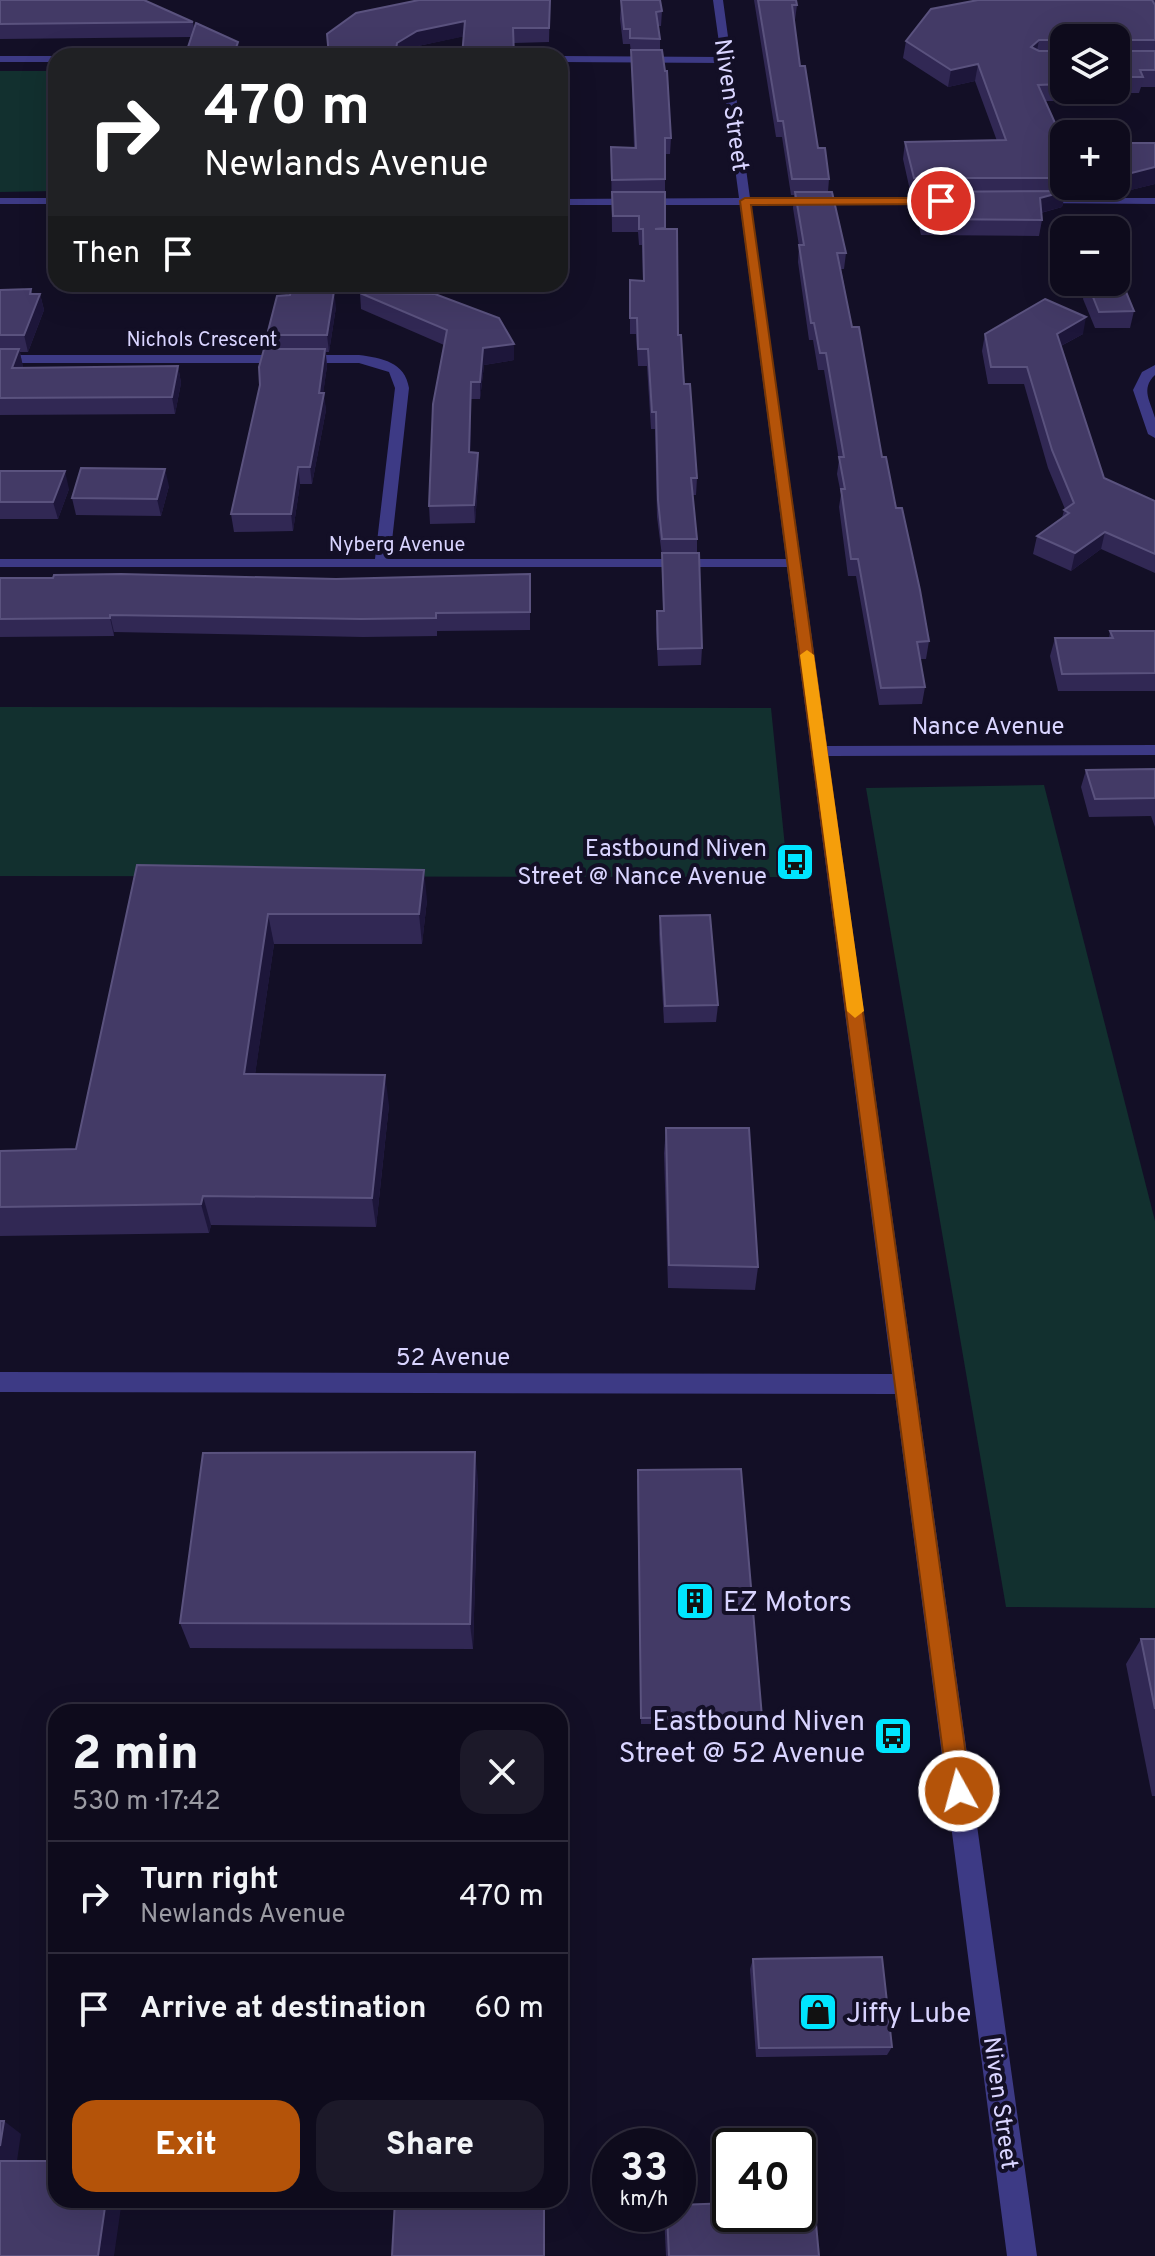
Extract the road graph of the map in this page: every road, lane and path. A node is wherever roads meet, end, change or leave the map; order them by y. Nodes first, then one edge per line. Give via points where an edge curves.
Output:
1 (718, 0) edge
2 (0, 59) edge
3 (48, 59) edge
4 (568, 59) edge
5 (726, 60) junction
6 (0, 201) edge
7 (48, 201) edge
8 (745, 201) junction
9 (957, 201) edge
10 (1018, 201) edge
11 (1155, 201) edge
12 (568, 202) edge
13 (0, 359) edge
14 (1155, 369) edge
15 (1155, 434) edge
16 (0, 563) edge
17 (794, 563) junction
18 (382, 564) junction
19 (1155, 750) edge
20 (820, 751) junction
21 (0, 1382) edge
22 (905, 1384) junction
23 (1022, 2256) edge

1 - 5 street, Niven Street
2 - 3 street
4 - 5 street
5 - 8 street, Niven Street
6 - 7 street
8 - 9 street
8 - 12 street
8 - 17 street, Niven Street
10 - 11 street
13 - 18 street, Nichols Crescent via 359,359 392,367 402,388
14 - 15 street via 1140,381 1138,391
16 - 18 street, Nyberg Avenue
17 - 18 street, Nyberg Avenue
17 - 20 street, Niven Street
19 - 20 street, Nance Avenue
20 - 22 street, Niven Street
21 - 22 street, 52 Avenue
22 - 23 street, Niven Street

